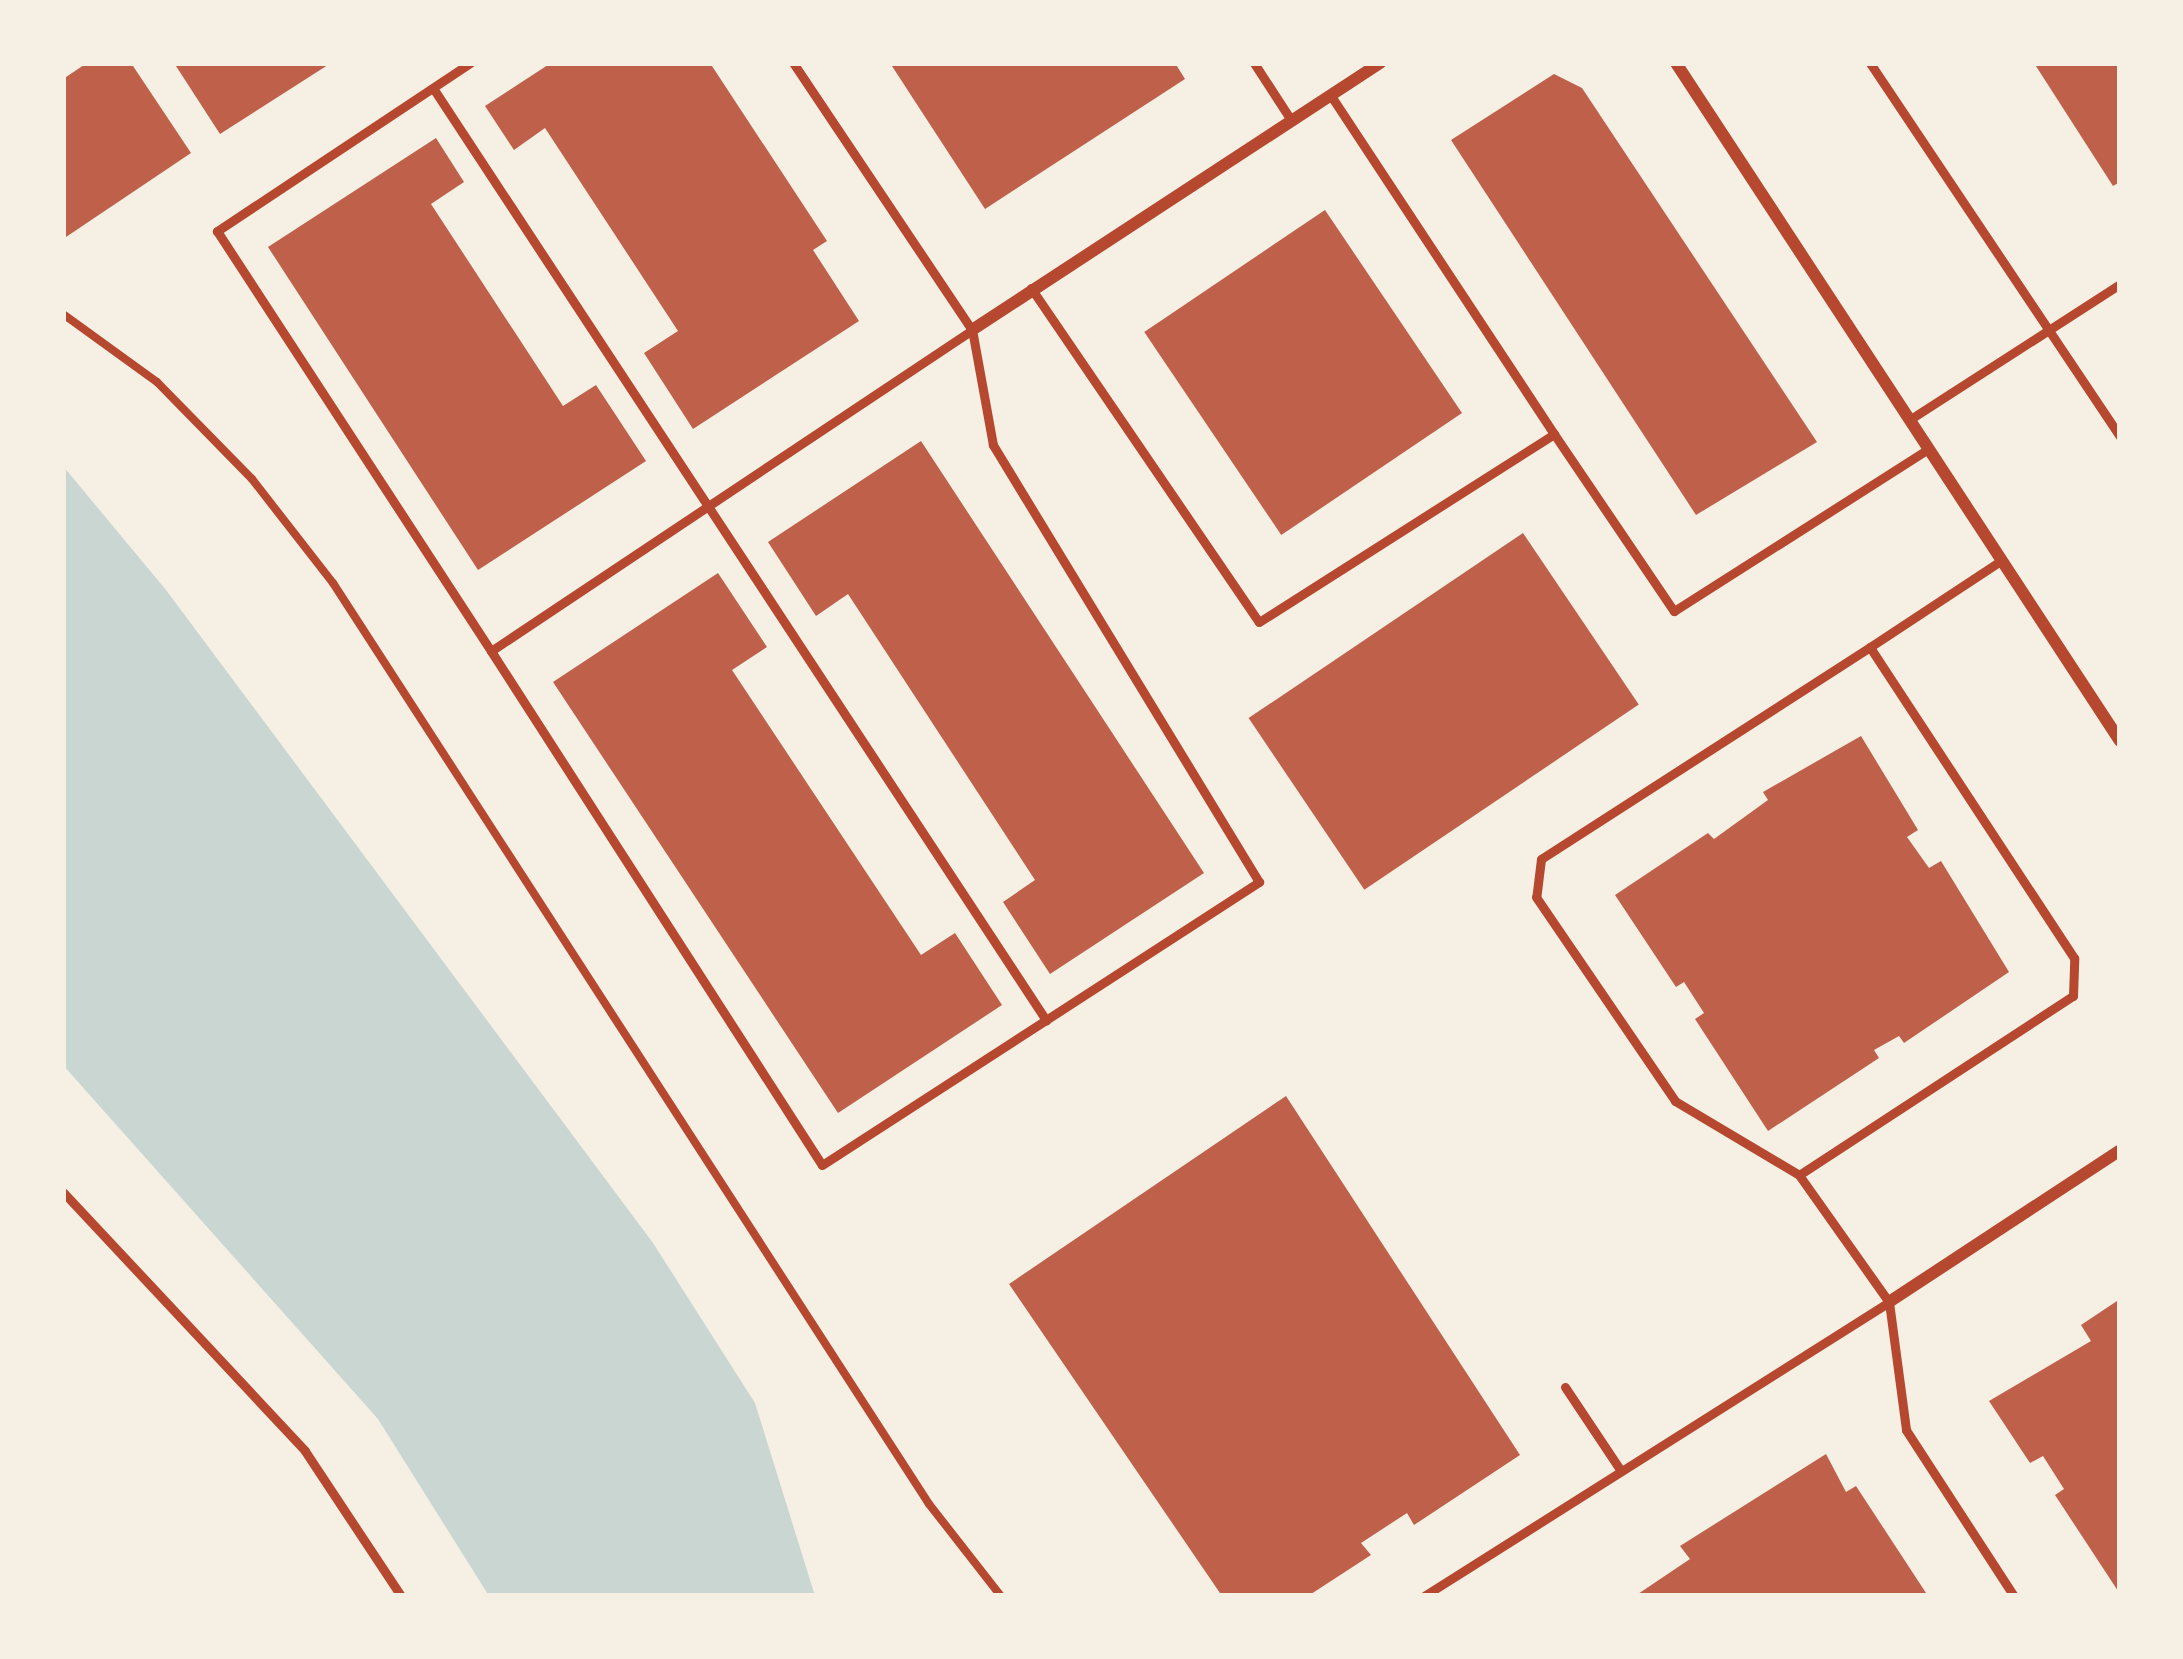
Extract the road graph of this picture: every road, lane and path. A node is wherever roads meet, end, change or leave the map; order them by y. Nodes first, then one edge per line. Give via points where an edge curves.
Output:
1 (470, 63) edge
2 (794, 63) edge
3 (1254, 63) edge
4 (1380, 63) edge
5 (1676, 63) edge
6 (1870, 63) edge
7 (433, 88) junction
8 (1330, 94) junction
9 (1291, 120) junction
10 (2120, 284) edge
11 (1031, 288) junction
12 (63, 314) edge
13 (972, 330) junction
14 (2048, 330) junction
15 (1909, 420) junction
16 (1554, 434) junction
17 (2120, 437) edge
18 (1927, 450) junction
19 (706, 508) junction
20 (2002, 560) junction
21 (1870, 647) junction
22 (491, 651) junction
23 (2120, 741) edge
24 (1046, 1020) junction
25 (2120, 1150) edge
26 (1799, 1175) junction
27 (63, 1192) edge
28 (1888, 1302) junction
29 (1565, 1387) dead end
30 (1621, 1471) junction
31 (401, 1596) edge
32 (1001, 1596) edge
33 (1424, 1596) edge
34 (2014, 1596) edge

1 - 7 lane
2 - 13 lane
3 - 9 lane
4 - 8 street
5 - 15 street
6 - 14 lane
7 - 19 lane
7 - 22 lane via 217,231
8 - 9 street
8 - 16 lane
9 - 11 street
10 - 14 lane
11 - 13 street
11 - 16 lane via 1259,622
12 - 32 path via 157,382 252,479 333,583 929,1504
13 - 19 lane
13 - 24 lane via 993,445 1259,882
14 - 15 lane
14 - 17 lane
15 - 18 street
16 - 18 lane via 1674,611
18 - 20 street
19 - 22 lane
19 - 24 lane
20 - 21 lane
20 - 23 street
21 - 26 lane via 2074,958 2073,996
21 - 26 lane via 1541,859 1537,897 1675,1101
22 - 24 lane via 822,1165
25 - 28 street
26 - 28 lane
27 - 31 lane via 305,1450
28 - 30 lane
28 - 34 lane via 1906,1430
29 - 30 lane
30 - 33 lane

